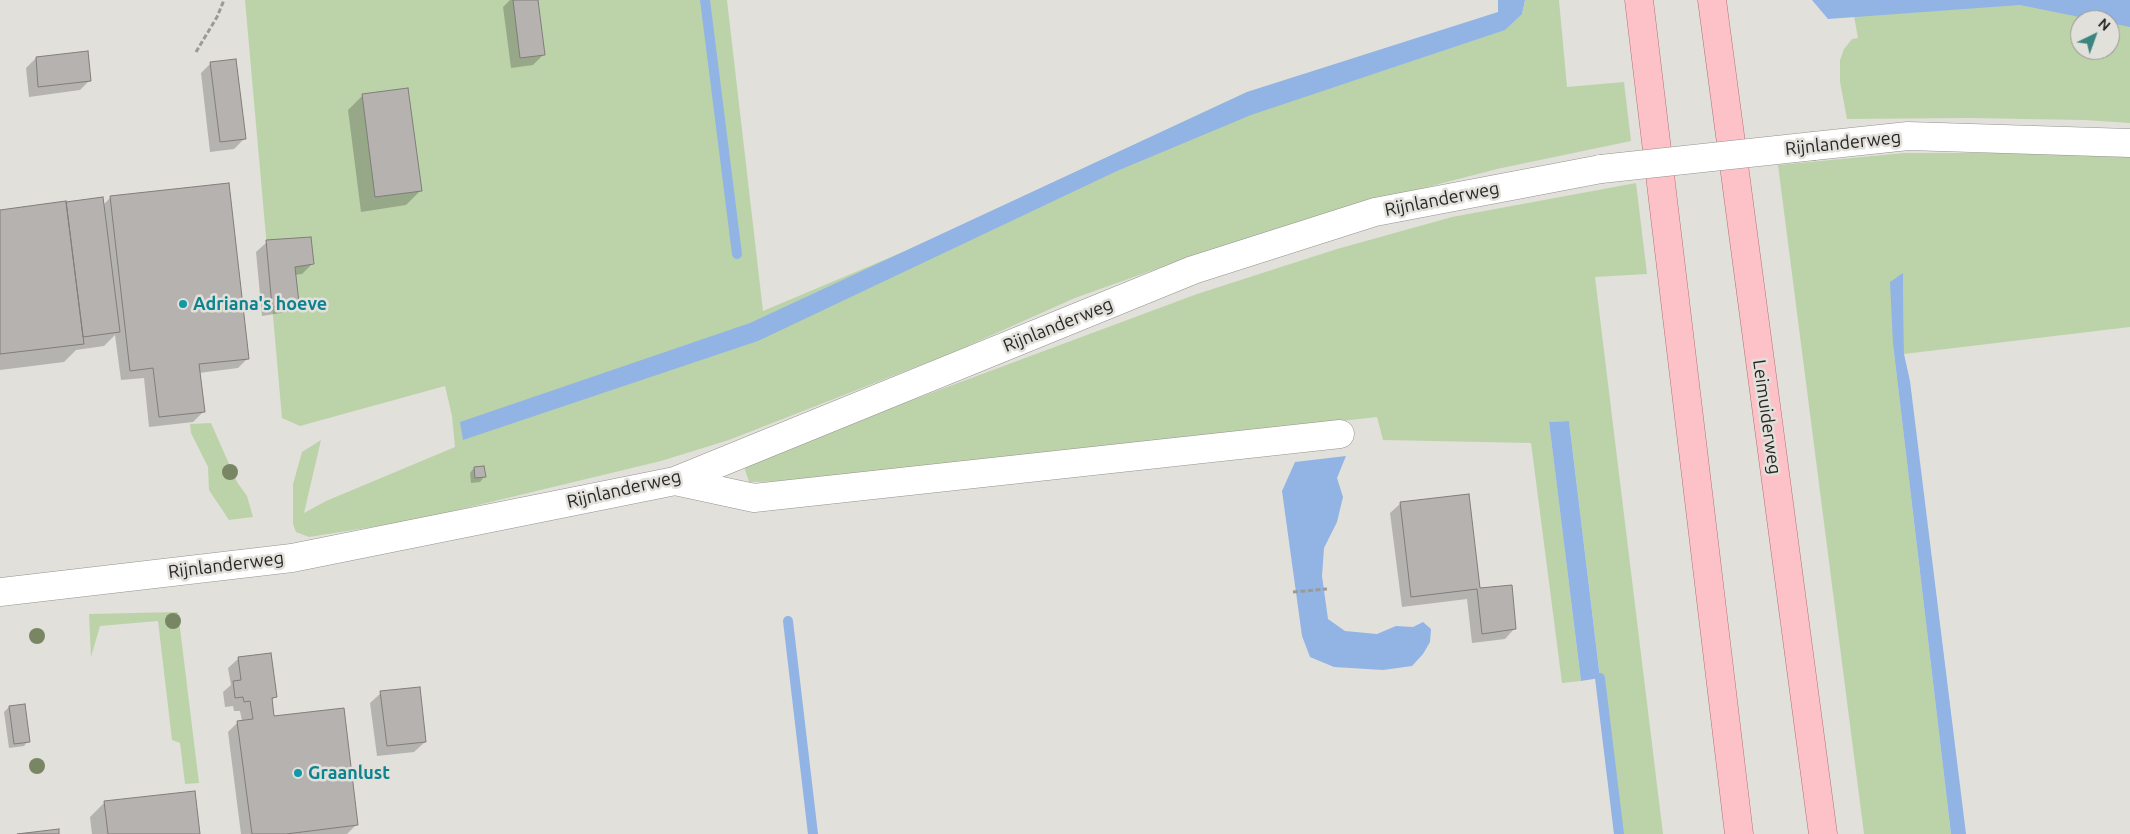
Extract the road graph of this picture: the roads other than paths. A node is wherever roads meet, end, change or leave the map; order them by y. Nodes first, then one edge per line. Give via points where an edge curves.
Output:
1 (1638, 0) edge
2 (1712, 0) edge
3 (2130, 143) edge
4 (1340, 434) dead end
5 (675, 480) junction
6 (0, 592) edge
7 (1739, 834) edge
8 (1823, 834) edge

1 - 7 main road
2 - 8 main road, Leimuiderweg
3 - 5 street, Rijnlanderweg, bridge via 1908,136 1601,169 1374,212 1192,270
4 - 5 street via 754,498
5 - 6 street, Rijnlanderweg via 292,558

